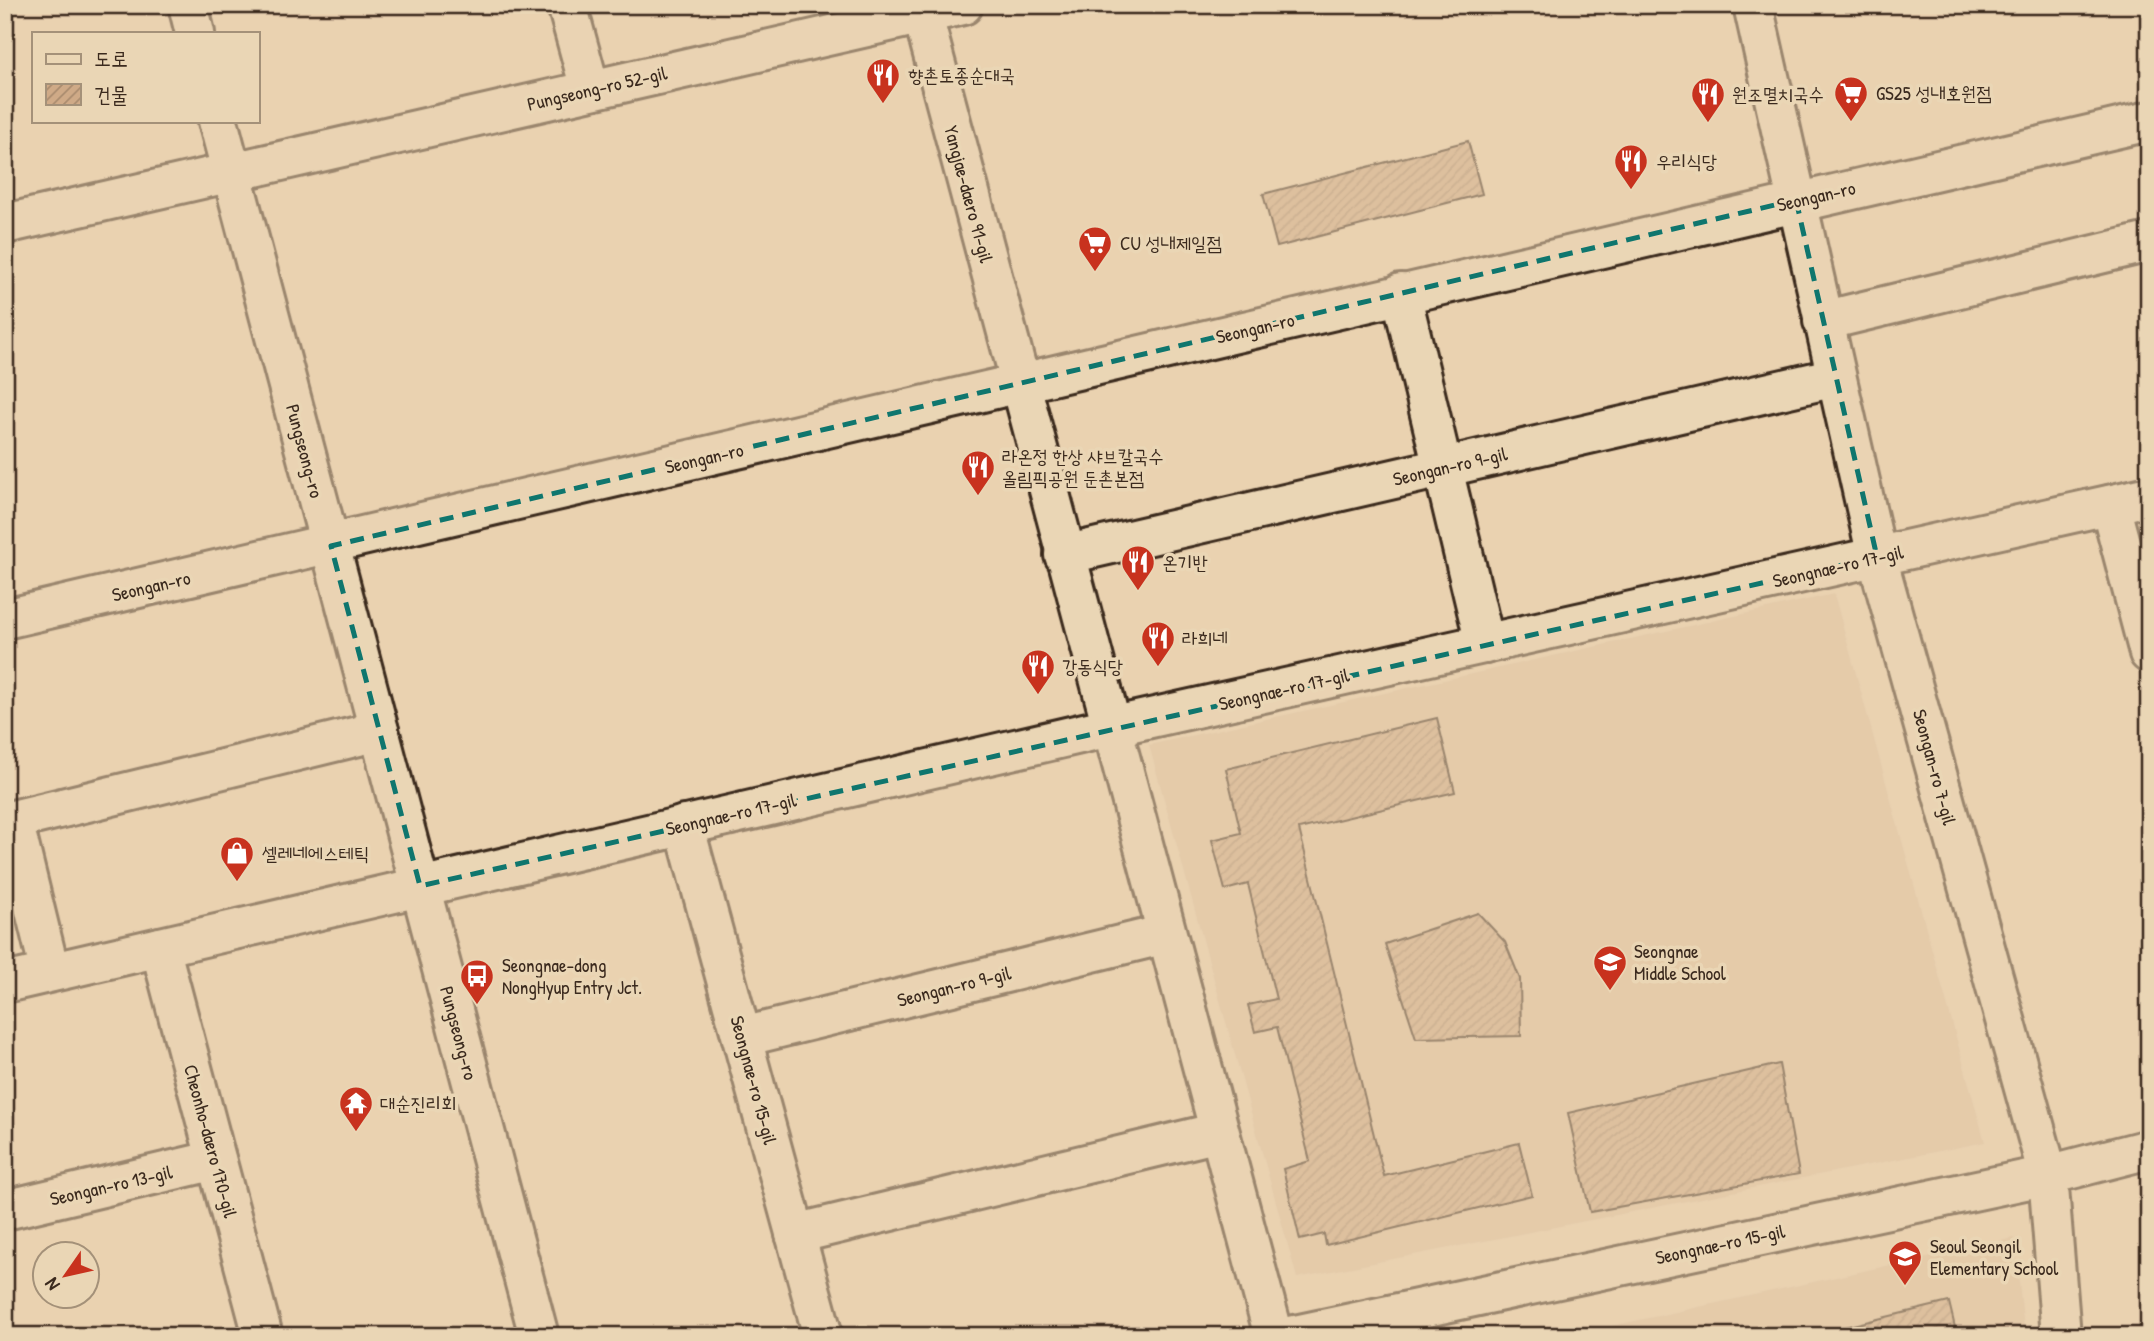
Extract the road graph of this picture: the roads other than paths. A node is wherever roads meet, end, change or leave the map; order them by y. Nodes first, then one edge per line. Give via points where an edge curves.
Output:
1 (188, 5) edge
2 (567, 5) edge
3 (963, 5) edge
4 (1753, 5) edge
5 (921, 10) edge
6 (195, 32) edge
7 (590, 89) junction
8 (2149, 121) edge
9 (218, 122) edge
10 (232, 170) junction
11 (1796, 200) junction
12 (5, 224) edge
13 (2149, 242) edge
14 (1401, 293) junction
15 (1823, 321) junction
16 (1836, 377) junction
17 (1018, 384) junction
18 (1443, 468) junction
19 (2149, 496) edge
20 (2110, 505) junction
21 (331, 547) junction
22 (1064, 555) junction
23 (1877, 557) junction
24 (5, 619) edge
25 (1485, 644) junction
26 (2149, 653) edge
27 (1110, 727) junction
28 (379, 731) junction
29 (684, 825) junction
30 (421, 886) junction
31 (1166, 934) junction
32 (160, 947) junction
33 (50, 972) junction
34 (5, 983) edge
35 (742, 1037) junction
36 (1219, 1132) junction
37 (2149, 1149) edge
38 (216, 1160) junction
39 (2048, 1175) junction
40 (5, 1210) edge
41 (796, 1234) junction
42 (263, 1336) edge
43 (539, 1336) edge
44 (823, 1336) edge
45 (1274, 1336) edge
46 (1290, 1336) edge
47 (2061, 1336) edge

1 - 6 street
2 - 7 street
3 - 5 street, Pungseong-ro 52-gil
4 - 11 street, Seongan-ro 7-gil
5 - 7 street, Pungseong-ro 52-gil
5 - 17 street, Yangjae-daero 91-gil
7 - 10 street, Pungseong-ro 52-gil
8 - 11 street, Seongan-ro
9 - 10 street, Pungseong-ro
10 - 12 street
10 - 21 street, Pungseong-ro
11 - 14 street, Seongan-ro
11 - 15 street, Seongan-ro 7-gil
13 - 15 street
14 - 17 street, Seongan-ro
14 - 18 street
15 - 16 street, Seongan-ro 7-gil
16 - 18 street, Seongan-ro 9-gil
16 - 23 street, Seongan-ro 7-gil
17 - 21 street, Seongan-ro
17 - 22 street
18 - 22 street, Seongan-ro 9-gil
18 - 25 street
19 - 20 street, Seongnae-ro 17-gil
20 - 23 street, Seongnae-ro 17-gil
20 - 26 street
21 - 24 street, Seongan-ro
21 - 28 street, Pungseong-ro
22 - 27 street
23 - 25 street, Seongnae-ro 17-gil
23 - 39 street, Seongan-ro 7-gil
25 - 27 street, Seongnae-ro 17-gil
27 - 29 street, Seongnae-ro 17-gil
27 - 31 street
28 - 30 street, Pungseong-ro
28 - 33 street via 13,820
29 - 30 street, Seongnae-ro 17-gil
29 - 35 street, Seongnae-ro 15-gil
30 - 32 street
30 - 43 street, Pungseong-ro
31 - 35 street, Seongan-ro 9-gil
31 - 36 street
32 - 33 street
32 - 38 street, Cheonho-daero 170-gil
33 - 34 street
35 - 41 street, Seongnae-ro 15-gil
36 - 41 street
36 - 45 street
37 - 39 street, Seongnae-ro 15-gil
38 - 40 street, Seongan-ro 13-gil
38 - 42 street, Cheonho-daero 170-gil
39 - 46 street, Seongnae-ro 15-gil
39 - 47 street, Seongan-ro 7-gil
41 - 44 street, Seongnae-ro 15-gil

